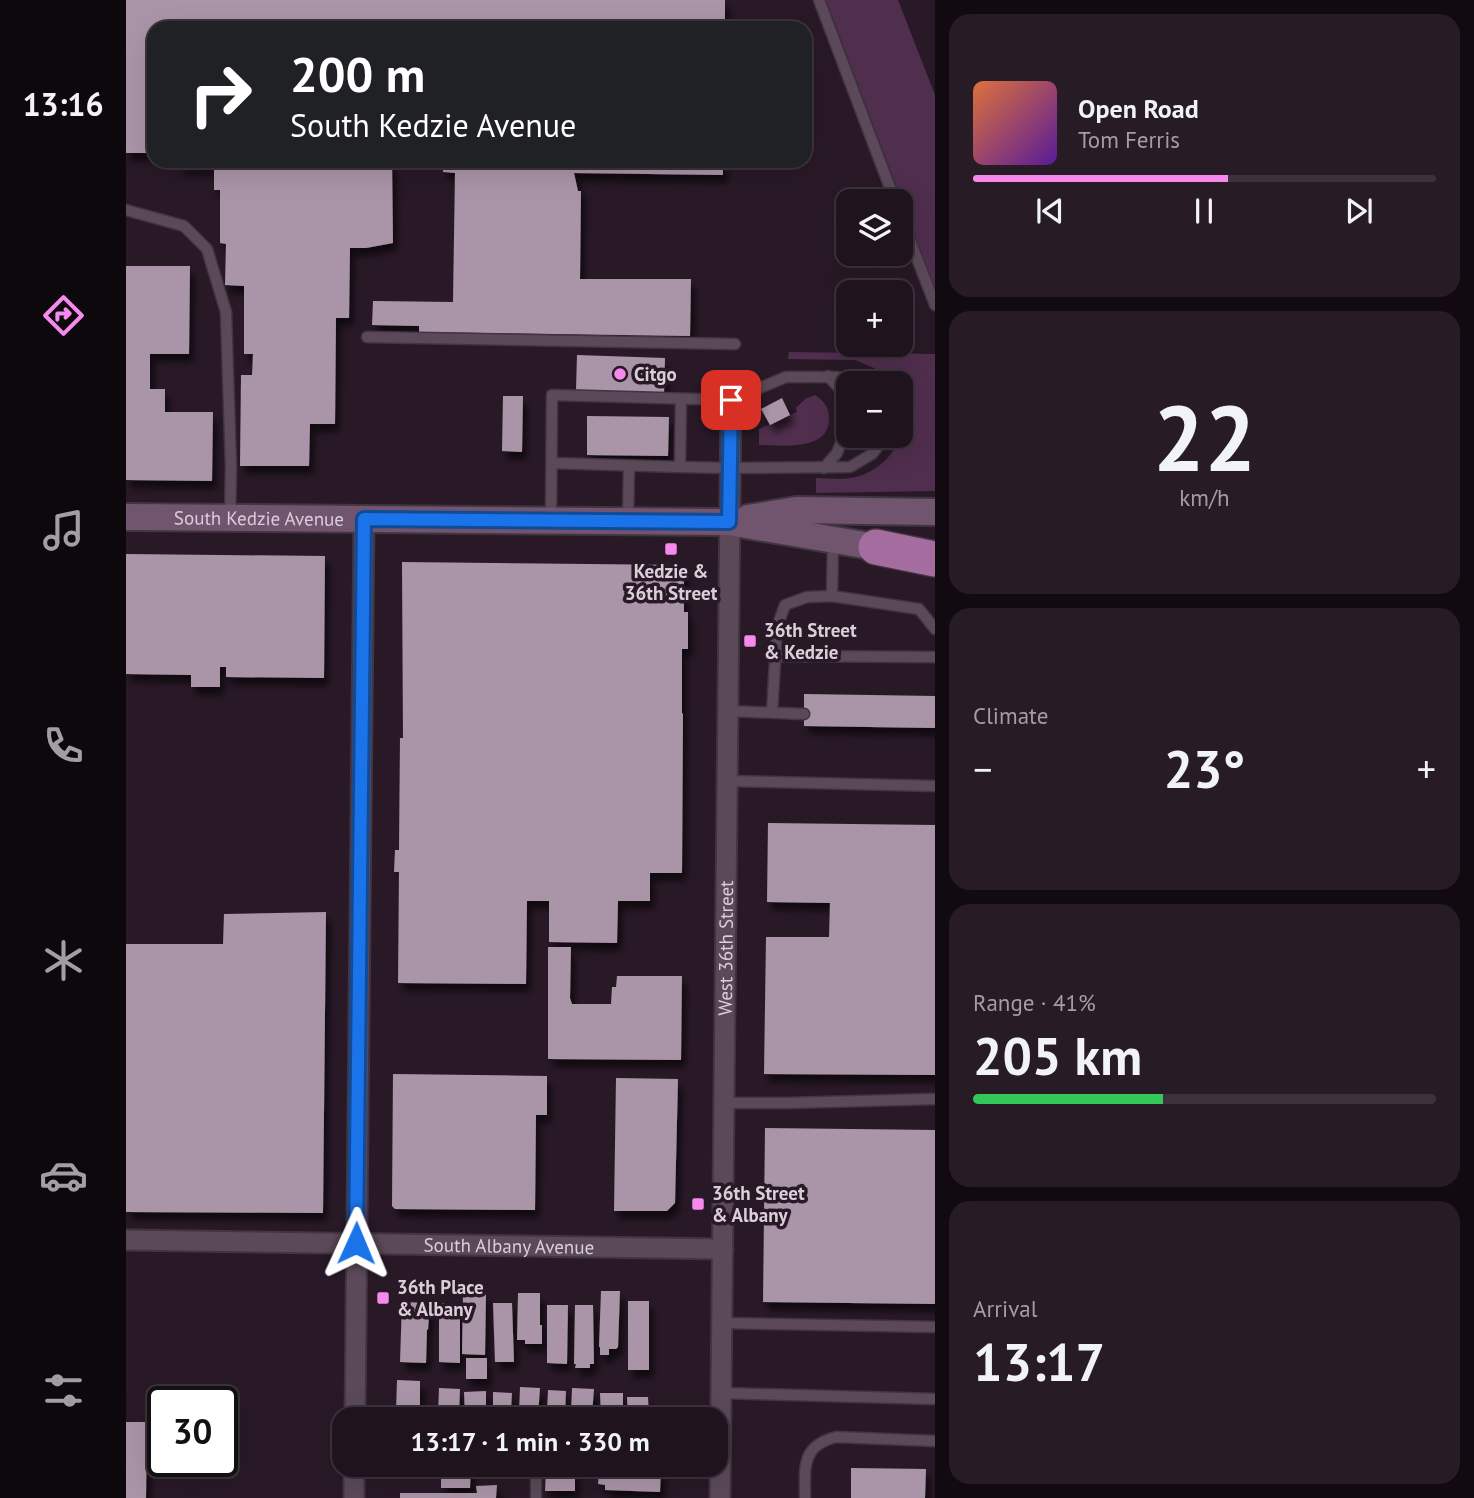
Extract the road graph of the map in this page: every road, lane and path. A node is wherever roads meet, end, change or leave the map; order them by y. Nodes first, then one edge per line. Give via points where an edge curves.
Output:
1 (820, 0) edge
2 (891, 189) edge
3 (126, 210) edge
4 (913, 248) edge
5 (935, 305) edge
6 (367, 337) dead end
7 (735, 344) dead end
8 (828, 376) junction
9 (836, 377) edge
10 (681, 399) junction
11 (731, 400) junction
12 (877, 448) edge
13 (552, 463) junction
14 (629, 466) junction
15 (680, 467) junction
16 (730, 468) junction
17 (824, 468) junction
18 (935, 512) edge
19 (126, 517) edge
20 (230, 518) junction
21 (364, 519) junction
22 (551, 520) junction
23 (628, 521) junction
24 (729, 522) junction
25 (834, 540) junction
26 (876, 547) junction
27 (935, 547) edge
28 (935, 559) edge
29 (832, 596) junction
30 (935, 629) edge
31 (776, 656) junction
32 (935, 657) edge
33 (729, 711) junction
34 (772, 713) junction
35 (804, 714) dead end
36 (727, 781) junction
37 (935, 786) edge
38 (935, 1099) edge
39 (725, 1103) junction
40 (126, 1240) edge
41 (356, 1243) junction
42 (723, 1249) junction
43 (722, 1323) junction
44 (935, 1327) edge
45 (722, 1393) junction
46 (935, 1399) edge
47 (355, 1407) edge
48 (721, 1407) edge
49 (935, 1441) edge
50 (354, 1477) edge
51 (536, 1477) edge
52 (719, 1477) edge
53 (354, 1498) edge
54 (536, 1498) edge
55 (720, 1498) edge
56 (805, 1498) edge

1 - 2 lane
3 - 20 lane via 184,226 207,249 226,312
4 - 5 lane
6 - 7 lane
8 - 9 lane
8 - 11 lane via 786,377
8 - 17 lane via 839,389 846,413 837,453
10 - 11 lane
10 - 13 lane via 552,396
10 - 15 lane
11 - 16 street, West 36th Street
12 - 17 lane via 850,467
13 - 14 lane
13 - 22 lane
14 - 15 lane
14 - 23 lane
15 - 16 lane
16 - 17 lane
16 - 24 street, West 36th Street
18 - 24 main road, South Kedzie Avenue via 796,510
19 - 20 main road, South Kedzie Avenue
20 - 21 main road, South Kedzie Avenue
21 - 22 main road, South Kedzie Avenue
21 - 41 street
22 - 23 main road, South Kedzie Avenue
23 - 24 main road, South Kedzie Avenue
24 - 25 main road, South Kedzie Avenue
24 - 33 street, West 36th Street
25 - 26 main road, South Kedzie Avenue
25 - 29 lane
26 - 27 main road, South Kedzie Avenue
26 - 28 highway
29 - 30 lane via 919,609
29 - 31 lane via 807,597 785,605 777,627
31 - 32 lane
31 - 34 lane
33 - 34 lane
33 - 36 street, West 36th Street
34 - 35 lane
36 - 37 lane
36 - 39 street, West 36th Street
38 - 39 lane
39 - 42 street, West 36th Street
40 - 41 street, South Albany Avenue
41 - 42 street, South Albany Avenue
41 - 47 street
42 - 43 street, West 36th Street
43 - 44 lane
43 - 45 street, West 36th Street
45 - 46 lane
45 - 48 street, West 36th Street
49 - 56 lane via 836,1437 821,1441 805,1466
50 - 53 street
51 - 54 lane
52 - 55 street, West 36th Street

